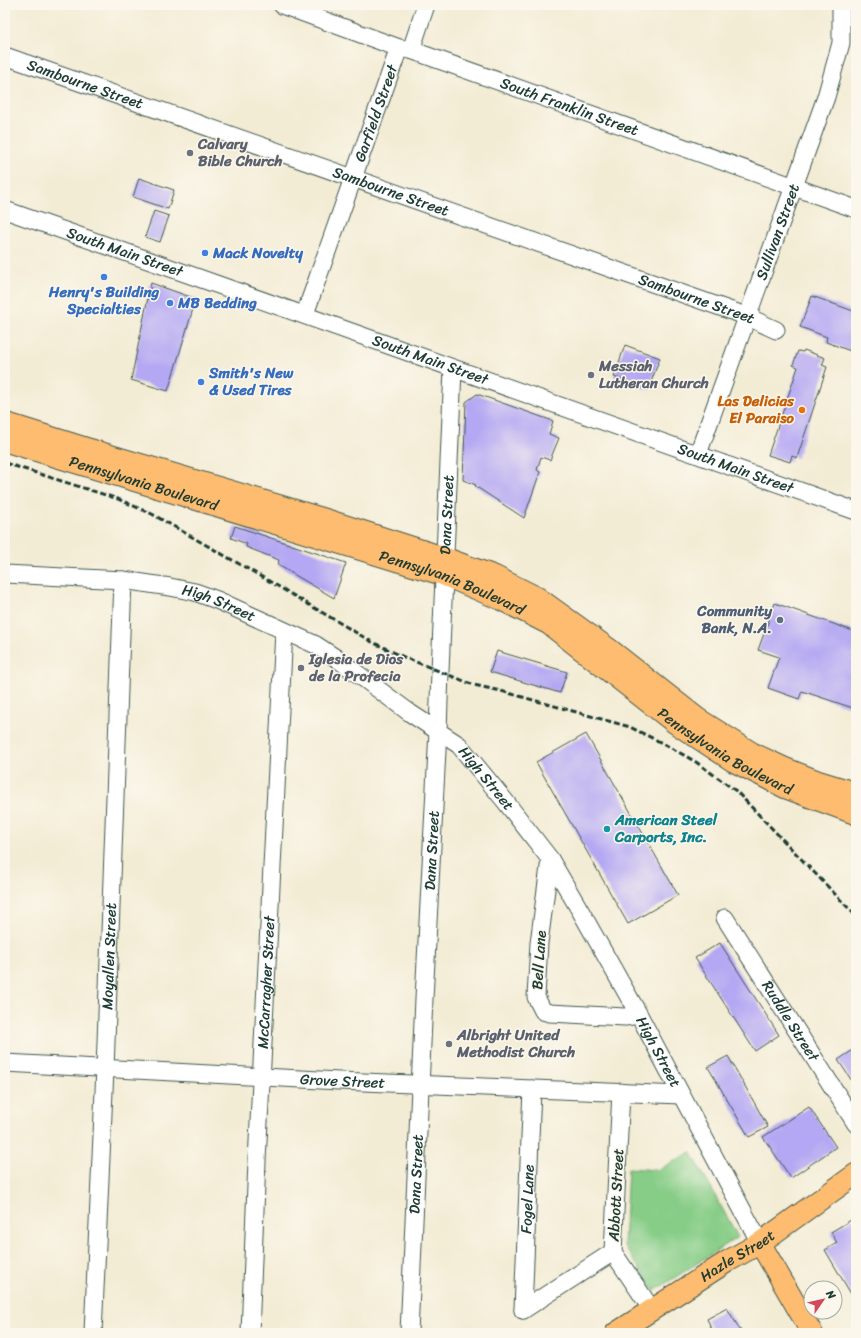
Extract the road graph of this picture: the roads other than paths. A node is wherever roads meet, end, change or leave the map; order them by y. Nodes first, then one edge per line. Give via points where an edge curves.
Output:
1 (282, 5) edge
2 (426, 5) edge
3 (841, 5) edge
4 (405, 49) junction
5 (5, 56) edge
6 (351, 179) junction
7 (794, 187) junction
8 (856, 209) edge
9 (5, 210) edge
10 (305, 314) junction
11 (746, 316) junction
12 (776, 330) dead end
13 (453, 369) junction
14 (5, 423) edge
15 (5, 441) edge
16 (698, 454) junction
17 (856, 511) edge
18 (444, 567) junction
19 (5, 574) edge
20 (123, 580) junction
21 (284, 631) junction
22 (438, 731) junction
23 (856, 793) edge
24 (856, 814) edge
25 (550, 859) junction
26 (725, 918) dead end
27 (639, 1015) junction
28 (5, 1063) edge
29 (105, 1069) junction
30 (262, 1077) junction
31 (420, 1083) junction
32 (532, 1089) junction
33 (621, 1092) junction
34 (681, 1095) junction
35 (856, 1124) edge
36 (856, 1174) edge
37 (760, 1243) junction
38 (613, 1252) junction
39 (652, 1310) junction
40 (93, 1333) edge
41 (250, 1333) edge
42 (409, 1333) edge
43 (616, 1333) edge
44 (812, 1333) edge

1 - 4 street, South Franklin Street
2 - 4 street, Garfield Street
3 - 7 street, Sullivan Street via 841,43 826,97
4 - 6 street, Garfield Street
4 - 7 street, South Franklin Street
5 - 6 street, Sambourne Street
6 - 10 street, Garfield Street
6 - 11 street, Sambourne Street
7 - 8 street, South Franklin Street
7 - 11 street, Sullivan Street
9 - 10 street, South Main Street
10 - 13 street, South Main Street
11 - 12 street, Sambourne Street
11 - 16 street, Sullivan Street
13 - 16 street, South Main Street
13 - 18 street, Dana Street
14 - 18 main road, Pennsylvania Boulevard via 324,519
15 - 18 main road, Pennsylvania Boulevard
16 - 17 street, South Main Street
18 - 22 street, Dana Street
18 - 23 main road, Pennsylvania Boulevard via 494,576 538,598 698,719 784,768
18 - 24 main road, Pennsylvania Boulevard via 549,624 675,723 733,761 786,788
19 - 20 street, High Street
20 - 21 street, High Street via 194,592
20 - 29 street, Moyallen Street
21 - 22 street, High Street via 316,645 333,656
21 - 30 street, McCarragher Street
22 - 25 street, High Street via 459,745
22 - 31 street, Dana Street
25 - 27 street, High Street
25 - 27 street, Bell Lane via 539,943 536,997 543,1011 550,1014 617,1017
26 - 35 street, Ruddle Street
27 - 34 street, High Street
28 - 29 street, Grove Street
29 - 30 street, Grove Street
29 - 40 street, Moyallen Street
30 - 31 street, Grove Street
30 - 41 street, McCarragher Street
31 - 32 street, Grove Street
31 - 42 street, Dana Street
32 - 33 street, Grove Street
32 - 38 street, Fogel Lane via 523,1310
33 - 34 street, Grove Street
33 - 38 street, Abbott Street
34 - 37 street, High Street
36 - 37 main road, Hazle Street
37 - 39 main road, Hazle Street
37 - 44 main road
38 - 39 street, Abbott Street
39 - 43 main road, Hazle Street

